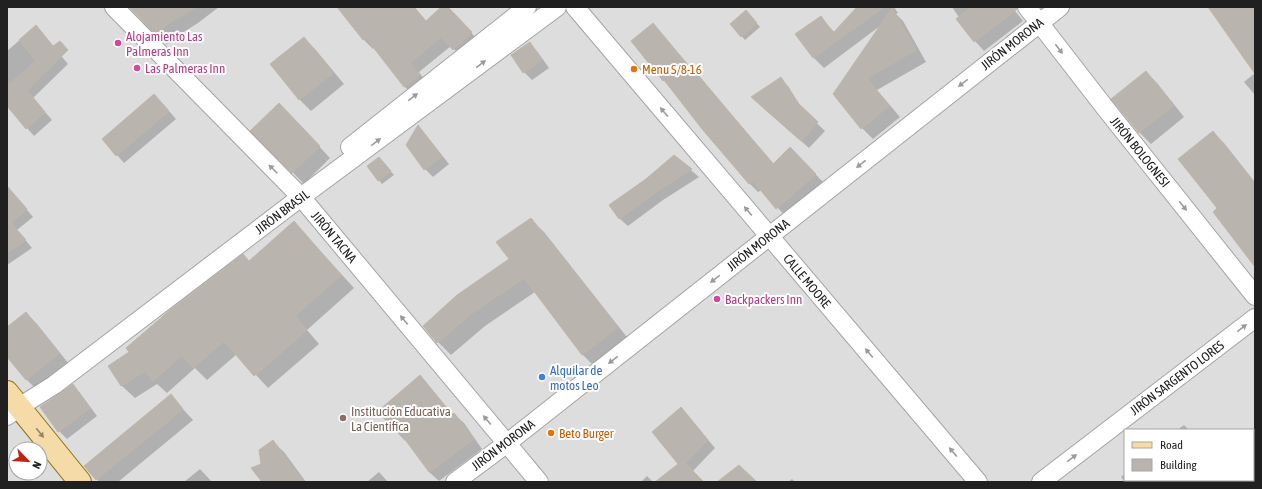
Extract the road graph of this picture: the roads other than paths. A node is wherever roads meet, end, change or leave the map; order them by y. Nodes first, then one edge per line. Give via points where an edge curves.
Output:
1 (114, 7) edge
2 (527, 7) edge
3 (557, 7) edge
4 (575, 7) edge
5 (1027, 7) edge
6 (1060, 7) edge
7 (1039, 23) junction
8 (439, 86) junction
9 (298, 194) junction
10 (770, 236) junction
11 (1255, 296) edge
12 (1255, 318) edge
13 (11, 405) edge
14 (506, 444) junction
15 (80, 482) edge
16 (455, 482) edge
17 (539, 482) edge
18 (978, 482) edge
19 (1041, 482) edge

9 -> 1 street, JIRÓN TACNA
2 - 8 street
8 -> 3 street, JIRÓN BRASIL
10 -> 4 street, CALLE MOORE
5 - 7 street, JIRÓN BOLOGNESI
6 - 7 street, JIRÓN MORONA
7 -> 10 street, JIRÓN MORONA
7 -> 11 street, JIRÓN BOLOGNESI
9 -> 8 street, JIRÓN BRASIL
9 - 13 street, JIRÓN BRASIL
14 -> 9 street, JIRÓN TACNA
10 -> 14 street, JIRÓN MORONA
18 -> 10 street, CALLE MOORE
19 -> 12 street, JIRÓN SARGENTO LORES
13 -> 15 main road
14 - 16 street, JIRÓN MORONA
14 - 17 street, JIRÓN TACNA

